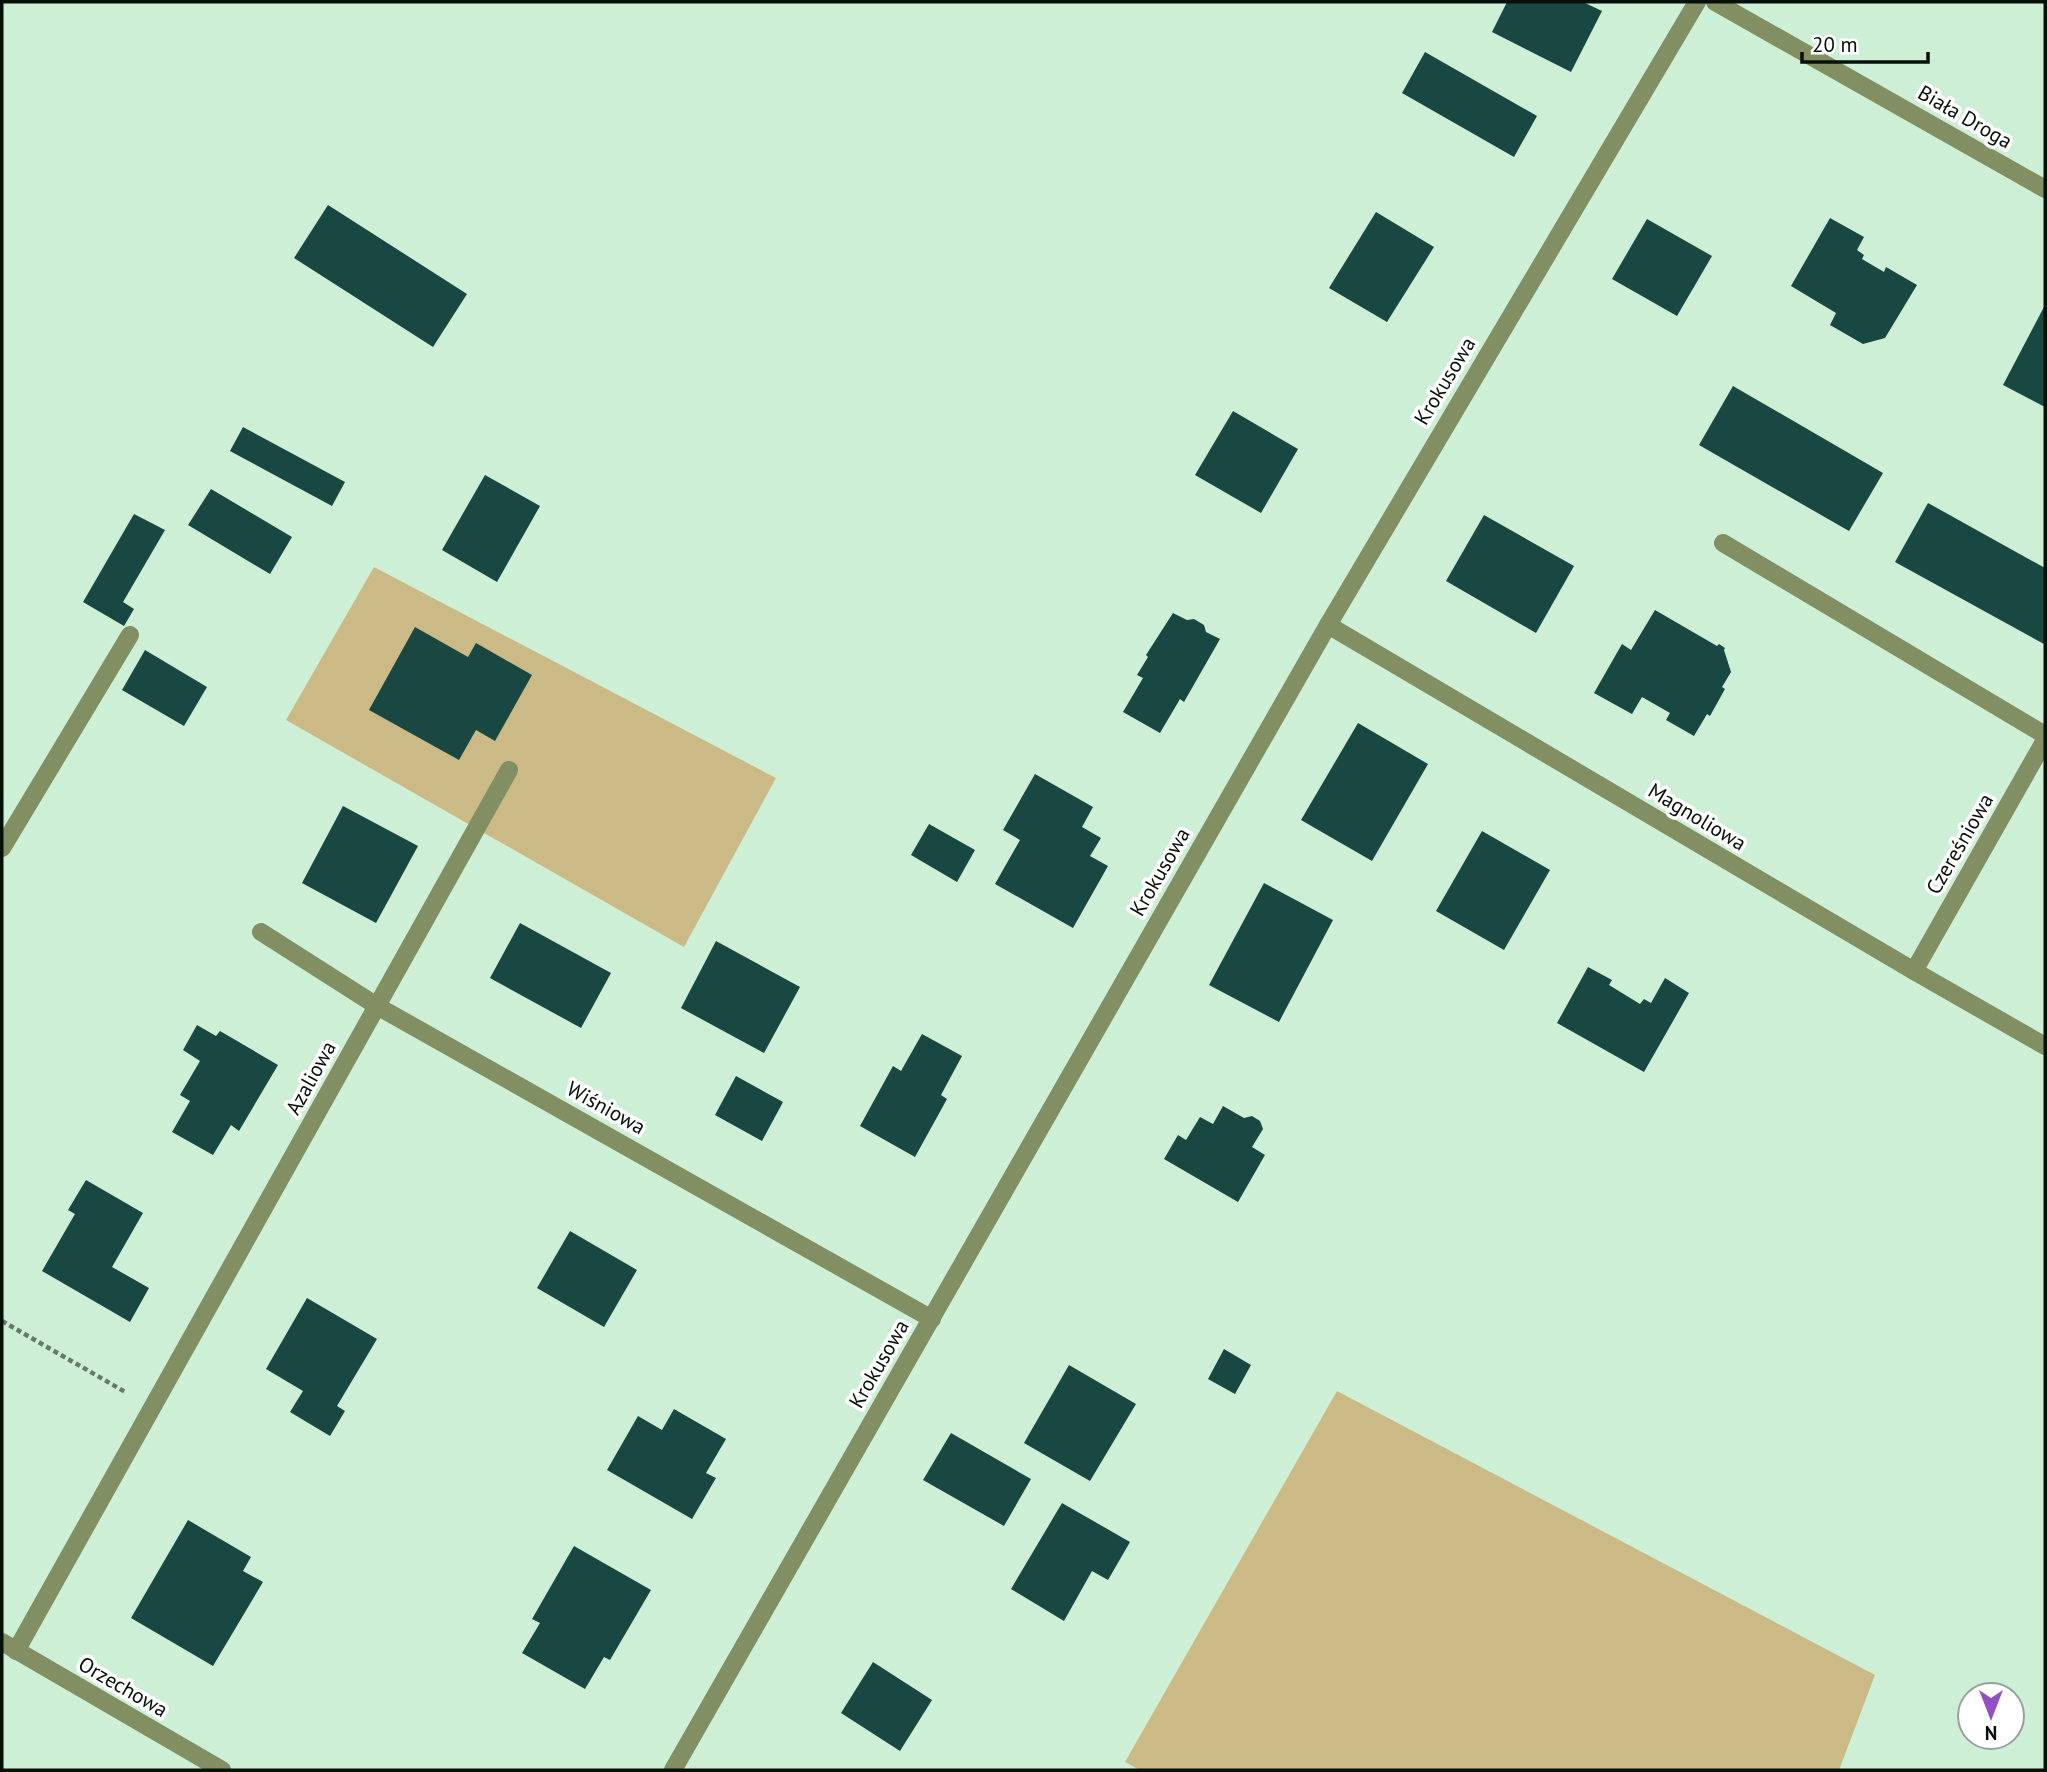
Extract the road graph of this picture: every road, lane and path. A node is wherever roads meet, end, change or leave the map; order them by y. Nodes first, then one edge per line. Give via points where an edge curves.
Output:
1 (1697, 2) edge
2 (1715, 2) edge
3 (2045, 189) edge
4 (1723, 543) dead end
5 (1328, 625) junction
6 (130, 635) dead end
7 (2045, 737) edge
8 (509, 770) dead end
9 (2, 848) edge
10 (261, 932) dead end
11 (1913, 971) junction
12 (377, 1006) junction
13 (2045, 1046) edge
14 (932, 1319) junction
15 (2, 1321) edge
16 (152, 1408) junction
17 (9, 1647) edge
18 (222, 1770) edge
19 (673, 1770) edge

1 - 5 street, Krokusowa
2 - 3 street, Biała Droga
4 - 7 street
5 - 11 street, Magnoliowa
5 - 14 street, Krokusowa
6 - 9 street
7 - 11 street, Czereśniowa
8 - 12 street, Azaliowa
10 - 12 street, Wiśniowa
11 - 13 street, Magnoliowa
12 - 14 street, Wiśniowa
12 - 16 street, Azaliowa
14 - 19 street, Krokusowa
15 - 16 path
16 - 17 street, Azaliowa
17 - 18 street, Orzechowa

